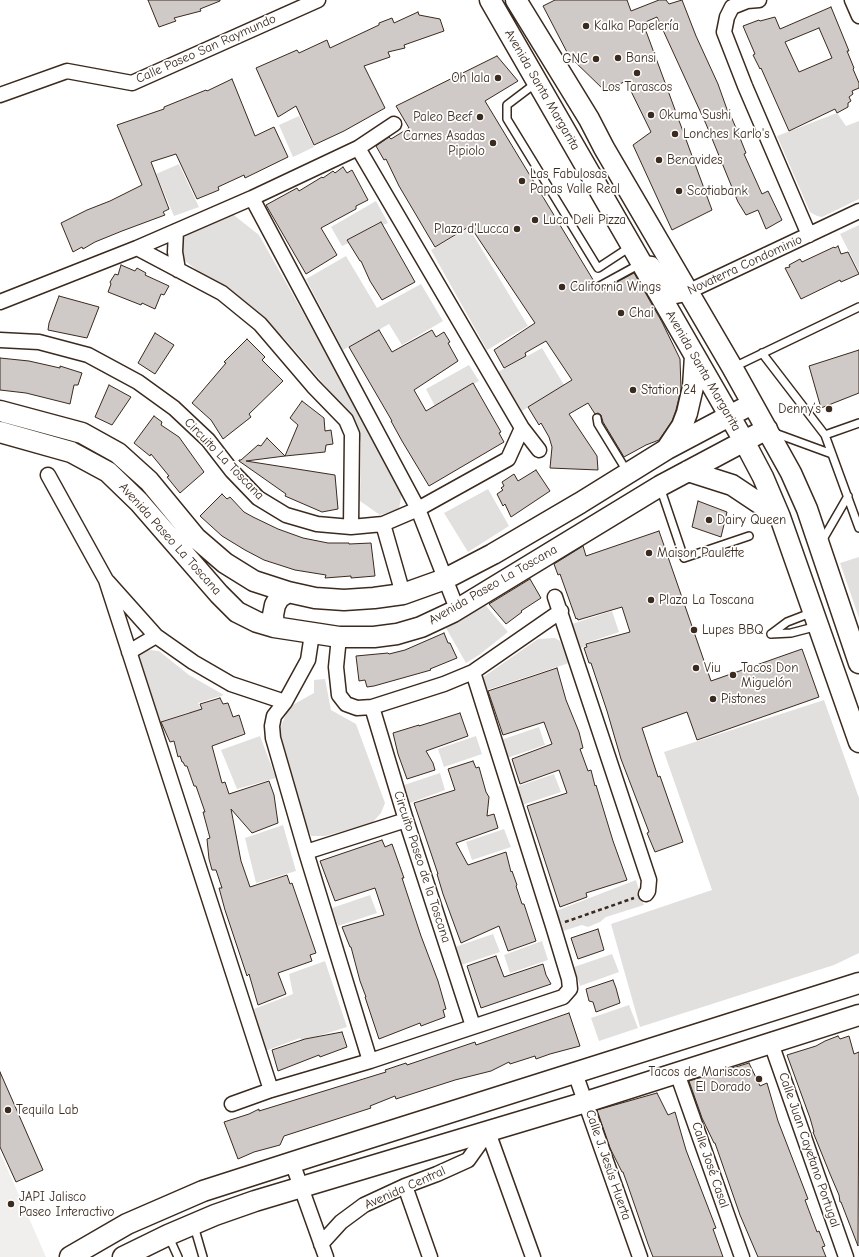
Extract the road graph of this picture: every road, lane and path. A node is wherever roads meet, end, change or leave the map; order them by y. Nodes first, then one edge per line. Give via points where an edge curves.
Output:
1 (318, 0) edge
2 (490, 0) edge
3 (516, 0) edge
4 (759, 0) edge
5 (852, 0) edge
6 (859, 16) edge
7 (535, 77) junction
8 (0, 94) edge
9 (589, 119) junction
10 (394, 124) dead end
11 (569, 137) junction
12 (358, 148) junction
13 (626, 186) junction
14 (252, 198) junction
15 (859, 211) edge
16 (176, 231) junction
17 (809, 235) junction
18 (632, 246) junction
19 (137, 248) junction
20 (642, 263) junction
21 (178, 270) junction
22 (598, 287) dead end
23 (688, 292) junction
24 (0, 302) edge
25 (859, 307) edge
26 (0, 340) edge
27 (762, 353) junction
28 (695, 356) junction
29 (732, 368) junction
30 (752, 404) junction
31 (0, 411) edge
32 (729, 415) junction
33 (597, 418) dead end
34 (859, 423) edge
35 (522, 428) junction
36 (767, 429) junction
37 (0, 432) edge
38 (698, 432) junction
39 (825, 435) junction
40 (744, 441) junction
41 (667, 449) junction
42 (539, 450) dead end
43 (832, 454) junction
44 (710, 458) junction
45 (688, 471) junction
46 (628, 473) junction
47 (48, 475) dead end
48 (660, 486) junction
49 (848, 496) junction
50 (418, 509) junction
51 (780, 517) junction
52 (383, 524) junction
53 (351, 527) junction
54 (859, 528) edge
55 (749, 536) dead end
56 (820, 545) junction
57 (452, 575) junction
58 (106, 580) junction
59 (288, 592) junction
60 (403, 594) junction
61 (555, 597) dead end
62 (475, 598) junction
63 (457, 609) junction
64 (561, 611) junction
65 (816, 619) junction
66 (274, 628) junction
67 (312, 634) junction
68 (156, 636) junction
69 (339, 638) junction
70 (128, 652) junction
71 (859, 662) edge
72 (473, 672) junction
73 (285, 702) junction
74 (372, 707) junction
75 (859, 742) edge
76 (406, 820) junction
77 (306, 852) junction
78 (646, 894) joint
79 (553, 926) junction
80 (859, 983) edge
81 (859, 1015) edge
82 (473, 1026) junction
83 (771, 1042) junction
84 (370, 1061) junction
85 (575, 1073) junction
86 (677, 1073) junction
87 (271, 1090) junction
88 (586, 1102) junction
89 (232, 1104) dead end
90 (488, 1132) junction
91 (292, 1162) junction
92 (405, 1186) junction
93 (301, 1188) junction
94 (194, 1224) junction
95 (168, 1235) junction
96 (323, 1251) edge
97 (70, 1257) edge
98 (123, 1257) edge
99 (178, 1257) edge
100 (203, 1257) edge
101 (430, 1257) edge
102 (533, 1257) edge
103 (640, 1257) edge
104 (742, 1257) edge
105 (846, 1257) edge

1 - 8 street, Calle Paseo San Raymundo via 132,83 67,71
2 - 7 main road, Avenida Santa Margarita
3 - 9 main road, Avenida Santa Margarita
4 - 17 street via 747,1 732,7 726,17 724,32
5 - 6 street
7 - 9 main road via 541,77 545,81 574,124 585,123
7 - 11 main road, Avenida Santa Margarita
7 - 18 lane via 507,105 507,119 598,268
9 - 13 main road, Avenida Santa Margarita
10 - 12 street
11 - 13 main road via 582,132 587,136 609,172
11 - 18 main road, Avenida Santa Margarita
12 - 14 street
12 - 35 street
13 - 23 main road, Avenida Santa Margarita
14 - 16 street
14 - 50 street
15 - 17 street, Novaterra Condominio
16 - 19 street
16 - 21 street via 175,252
17 - 23 street, Novaterra Condominio
18 - 20 main road, Avenida Santa Margarita
19 - 21 street
19 - 24 street
20 - 22 lane
20 - 23 street, Novaterra Condominio via 652,264 676,296
20 - 28 main road, Avenida Santa Margarita
21 - 53 street via 222,293 260,324 346,420 352,434
23 - 29 main road, Avenida Santa Margarita
25 - 27 lane
26 - 53 street, Circuito La Toscana via 39,342 95,358 138,382 174,408 208,440 232,472 258,498 286,515 317,524
27 - 29 lane
27 - 39 lane
28 - 32 main road, Avenida Santa Margarita
28 - 41 main road via 693,387 687,414
29 - 30 main road, Avenida Santa Margarita
30 - 32 main road, Avenida Paseo La Toscana
30 - 36 main road, Avenida Santa Margarita
31 - 59 main road, Avenida Paseo La Toscana via 82,433 118,453 149,480 196,538 225,563 254,581
32 - 38 main road, Avenida Paseo La Toscana
32 - 40 main road, Avenida Santa Margarita
33 - 46 lane via 598,424
34 - 39 lane
35 - 42 street
35 - 50 street, Circuito La Toscana via 508,459
36 - 40 main road, Avenida Paseo La Toscana
36 - 43 lane
36 - 56 main road, Avenida Santa Margarita via 791,473
37 - 66 main road, Avenida Paseo La Toscana via 71,452 108,472 140,502 218,594 238,612
38 - 41 main road, Avenida Paseo La Toscana
38 - 44 main road via 709,443
39 - 43 lane
40 - 44 main road, Avenida Paseo La Toscana
40 - 51 main road, Avenida Santa Margarita
41 - 46 main road, Avenida Paseo La Toscana
43 - 49 lane
44 - 45 main road, Avenida Paseo La Toscana
45 - 48 main road, Avenida Paseo La Toscana
45 - 51 main road via 732,485
46 - 57 main road, Avenida Paseo La Toscana via 493,554
47 - 58 street
48 - 55 lane via 684,558
48 - 62 main road, Avenida Paseo La Toscana
49 - 54 lane
49 - 56 lane
50 - 52 street, Circuito La Toscana
50 - 57 street
51 - 65 main road, Avenida Santa Margarita
52 - 53 street, Circuito La Toscana
52 - 60 street
56 - 71 main road, Avenida Santa Margarita
57 - 60 main road, Avenida Paseo La Toscana
57 - 62 main road
57 - 63 street
58 - 68 street
58 - 70 street
59 - 60 main road, Avenida Paseo La Toscana via 315,598 344,600
59 - 66 main road via 279,598 275,605
61 - 64 street
62 - 63 main road, Avenida Paseo La Toscana
63 - 69 main road, Avenida Paseo La Toscana via 421,627 397,634
64 - 72 street
64 - 78 street via 649,880
65 - 65 lane via 787,622 771,634 791,633
65 - 75 main road, Avenida Santa Margarita
66 - 67 main road, Avenida Paseo La Toscana
67 - 69 main road, Avenida Paseo La Toscana
67 - 73 street via 308,660
68 - 70 street
68 - 73 street via 192,662 231,684
69 - 74 street via 336,667 339,695 346,704 357,708
70 - 87 street
72 - 74 street
72 - 79 street
73 - 77 street via 274,716 273,738
74 - 76 street, Circuito Paseo de la Toscana
76 - 77 street
76 - 82 street, Circuito Paseo de la Toscana
77 - 84 street
78 - 79 path
79 - 82 street via 570,990 562,997
80 - 85 main road
81 - 83 main road
82 - 84 street
83 - 86 main road
83 - 105 street, Calle Juan Cayetano Portugal
84 - 87 street
85 - 88 street, Calle J. Jesús Huerta
85 - 91 main road
86 - 88 main road
86 - 104 street, Calle José Casal
87 - 89 street
88 - 90 main road
88 - 103 street, Calle J. Jesús Huerta
90 - 92 street, Avenida Central via 468,1160
90 - 93 main road
90 - 102 street
91 - 93 street
91 - 97 main road via 203,1192 128,1224
92 - 96 street, Avenida Central via 364,1205 341,1222
92 - 101 street
93 - 94 main road
93 - 96 street
94 - 95 main road
94 - 100 lane
95 - 98 main road
95 - 99 lane

